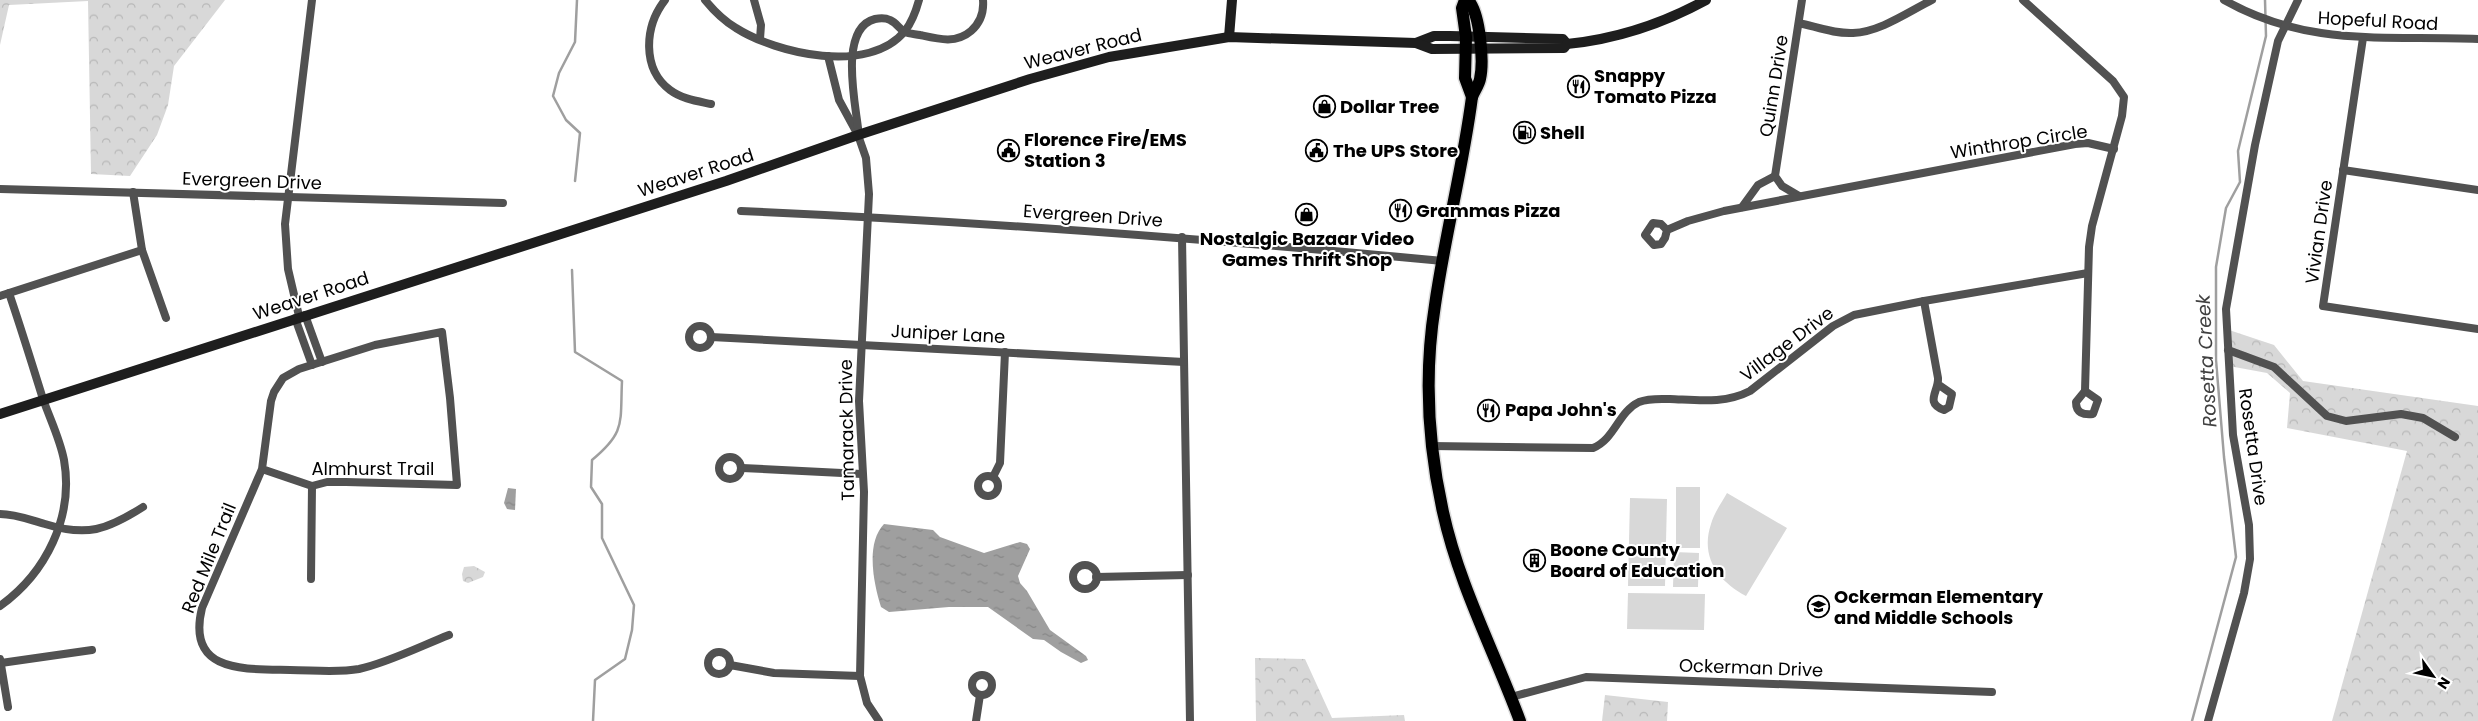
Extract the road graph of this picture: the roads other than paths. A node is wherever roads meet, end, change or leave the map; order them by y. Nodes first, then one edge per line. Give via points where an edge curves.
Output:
1 (312, 0) edge
2 (665, 0) edge
3 (705, 0) edge
4 (754, 0) edge
5 (919, 0) edge
6 (983, 0) edge
7 (1232, 0) edge
8 (1467, 0) edge
9 (1706, 0) edge
10 (1802, 0) edge
11 (1932, 0) edge
12 (2024, 0) edge
13 (2224, 0) edge
14 (2298, 0) edge
15 (1799, 23) junction
16 (2284, 27) junction
17 (904, 32) junction
18 (1229, 37) junction
19 (2363, 38) junction
20 (760, 39) junction
21 (2478, 40) edge
22 (1466, 43) junction
23 (1480, 43) junction
24 (828, 56) junction
25 (853, 56) junction
26 (1472, 97) junction
27 (711, 104) dead end
28 (858, 135) junction
29 (2114, 149) junction
30 (2343, 170) junction
31 (1775, 176) junction
32 (0, 189) edge
33 (2478, 190) edge
34 (133, 192) junction
35 (287, 196) junction
36 (1799, 196) junction
37 (504, 203) dead end
38 (1742, 208) junction
39 (741, 211) dead end
40 (868, 217) junction
41 (1667, 230) dead end
42 (1182, 237) junction
43 (142, 250) junction
44 (1443, 261) junction
45 (2088, 273) junction
46 (9, 293) junction
47 (0, 296) edge
48 (1924, 301) junction
49 (300, 316) junction
50 (166, 318) dead end
51 (2478, 329) edge
52 (711, 337) dead end
53 (861, 344) junction
54 (2228, 350) junction
55 (1005, 352) junction
56 (322, 362) junction
57 (1184, 362) junction
58 (312, 366) junction
59 (1939, 385) dead end
60 (2085, 391) dead end
61 (44, 400) junction
62 (0, 414) edge
63 (2456, 437) dead end
64 (1431, 446) junction
65 (742, 468) dead end
66 (262, 469) junction
67 (862, 474) junction
68 (992, 477) dead end
69 (457, 485) joint
70 (312, 486) junction
71 (143, 507) dead end
72 (0, 514) edge
73 (59, 529) junction
74 (1188, 575) junction
75 (1096, 576) dead end
76 (311, 579) dead end
77 (0, 606) edge
78 (449, 635) dead end
79 (92, 650) dead end
80 (0, 661) edge
81 (730, 665) dead end
82 (860, 676) junction
83 (1992, 692) dead end
84 (980, 695) dead end
85 (1511, 697) junction
86 (8, 707) dead end
87 (879, 721) edge
88 (976, 721) edge
89 (1190, 721) edge
90 (1520, 721) edge
91 (2208, 721) edge

1 - 35 street
2 - 27 street via 652,27 649,46 652,68 671,91 681,97
3 - 20 street via 737,29
4 - 20 street via 761,25
5 - 17 street
6 - 17 street via 979,21 956,39 943,40
7 - 18 main road
8 - 22 main road via 1462,8
8 - 23 main road via 1474,6
9 - 23 main road, Weaver Road via 1680,14 1636,30 1567,44 1564,48
10 - 15 street, Quinn Drive
11 - 15 street via 1887,23 1854,33 1840,33
12 - 29 street, Winthrop Circle via 2120,88 2124,106
13 - 16 street, Hopeful Road
14 - 16 street, Rosetta Drive
15 - 31 street, Quinn Drive
16 - 19 street, Hopeful Road
16 - 54 street, Rosetta Drive via 2255,145 2226,309
17 - 25 street via 882,48
17 - 25 street via 890,20 870,21 856,35
18 - 22 main road, Weaver Road via 1416,43 1432,49
18 - 28 main road, Weaver Road via 1109,56
19 - 21 street, Hopeful Road
19 - 30 street, Vivian Drive
20 - 24 street via 793,51
22 - 23 main road, Weaver Road
22 - 26 main road via 1465,78
23 - 26 main road via 1480,80
24 - 25 street
24 - 28 street via 839,100
25 - 28 street via 852,96
26 - 44 main road
28 - 40 street, Tamarack Drive via 866,158
28 - 49 main road, Weaver Road via 726,181
29 - 36 street, Winthrop Circle via 2088,143 2075,144
29 - 45 street via 2092,226
30 - 33 street
30 - 51 street, Vivian Drive via 2323,306
31 - 36 street via 1782,186
31 - 38 street via 1758,186
32 - 34 street, Evergreen Drive
34 - 35 street, Evergreen Drive
34 - 43 street
35 - 37 street, Evergreen Drive
35 - 49 street via 288,269
36 - 38 street, Winthrop Circle
38 - 41 street, Winthrop Circle via 1702,217
39 - 40 street, Evergreen Drive
40 - 42 street, Evergreen Drive
40 - 53 street, Tamarack Drive
42 - 44 street, Evergreen Drive
42 - 57 street
43 - 46 street
43 - 50 street
44 - 64 main road via 1434,306 1429,372
45 - 48 street, Village Drive
45 - 60 street
46 - 47 street
46 - 61 street
48 - 59 street
48 - 64 street, Village Drive via 1843,320 1740,397 1721,400 1658,398 1639,402 1621,418 1606,440 1593,448
49 - 56 street
49 - 58 street
49 - 61 main road, Weaver Road
52 - 53 street, Juniper Lane
53 - 55 street, Juniper Lane
53 - 67 street, Tamarack Drive via 859,420
54 - 63 street via 2274,367 2327,416 2346,421 2401,414 2423,418
54 - 91 street, Rosetta Drive via 2233,434 2250,525 2250,559 2244,593
55 - 57 street, Juniper Lane
55 - 68 street via 1000,463
56 - 58 street, Red Mile Trail
56 - 69 street, Red Mile Trail via 375,345 442,332
57 - 74 street
58 - 66 street, Red Mile Trail via 292,372 274,392
61 - 62 main road, Weaver Road
61 - 73 street via 66,471 65,502
64 - 85 main road via 1450,542
65 - 67 street
66 - 70 street, Almhurst Trail
66 - 78 street, Red Mile Trail via 202,608 198,632 210,656 227,666 249,669 352,670
67 - 82 street, Tamarack Drive
69 - 70 street, Almhurst Trail via 327,482
70 - 76 street
71 - 73 street via 107,528 84,532
72 - 73 street via 22,517
73 - 77 street via 51,549 34,574
74 - 75 street
74 - 89 street
79 - 80 street
80 - 86 street
81 - 82 street via 774,672
82 - 87 street, Tamarack Drive via 867,703
83 - 85 street, Ockerman Drive via 1586,677
84 - 88 street
85 - 90 main road

